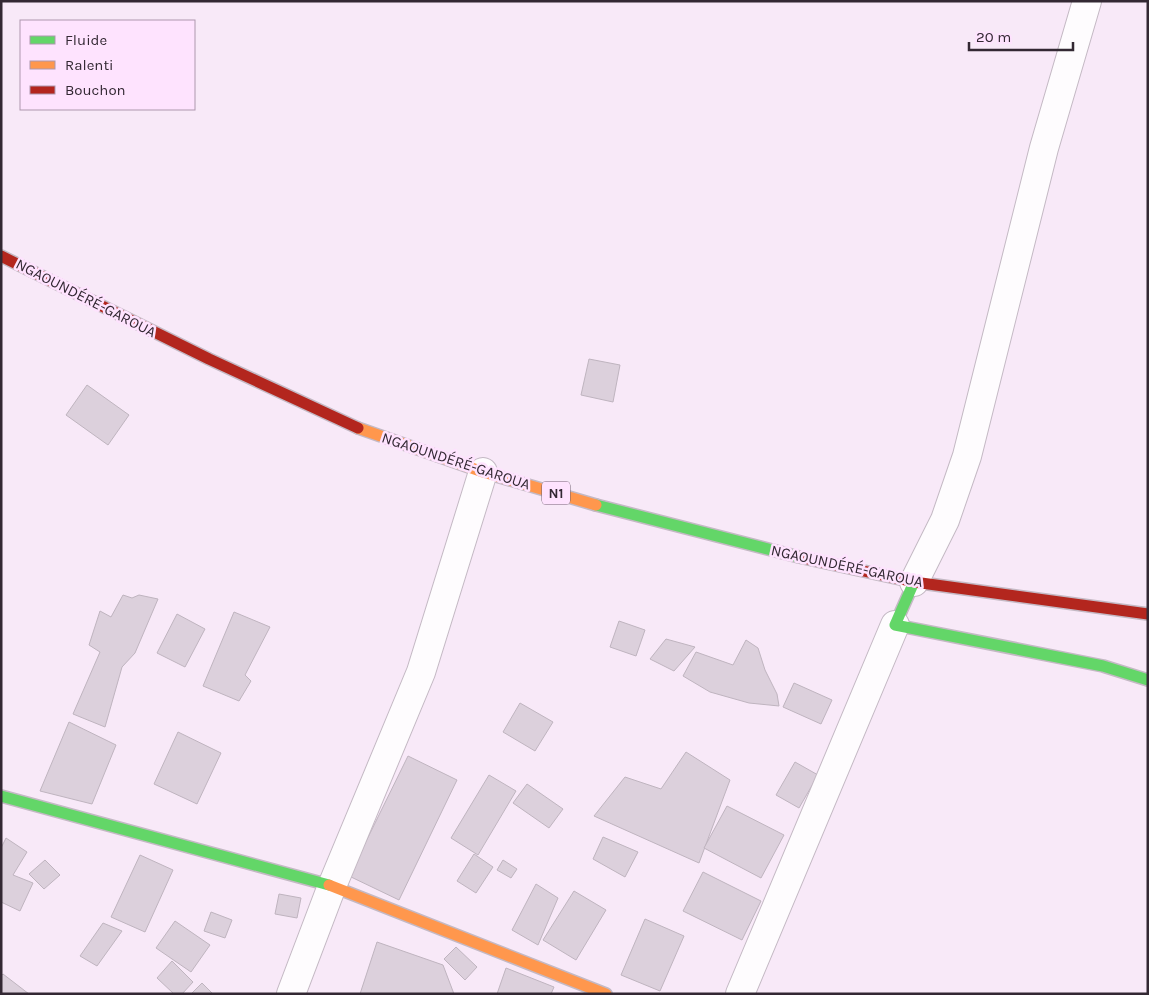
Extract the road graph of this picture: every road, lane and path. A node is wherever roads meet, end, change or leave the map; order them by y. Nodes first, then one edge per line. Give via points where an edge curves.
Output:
1 (1087, 1) edge
2 (1, 256) edge
3 (483, 472) junction
4 (914, 582) junction
5 (1148, 614) edge
6 (895, 625) junction
7 (1148, 680) edge
8 (1, 796) edge
9 (332, 886) junction
10 (745, 992) edge
11 (291, 994) edge
12 (606, 994) edge

1 - 4 street via 1044,148 968,456 945,520
2 - 3 main road, NGAOUNDÉRÉ-GAROUA / N1 via 209,359 359,428
3 - 4 main road, NGAOUNDÉRÉ-GAROUA / N1 via 640,517
3 - 9 street via 421,672
4 - 5 main road, NGAOUNDÉRÉ-GAROUA / N1
4 - 6 main road
6 - 7 main road via 1103,666
6 - 10 street
8 - 9 main road
9 - 11 street
9 - 12 main road

